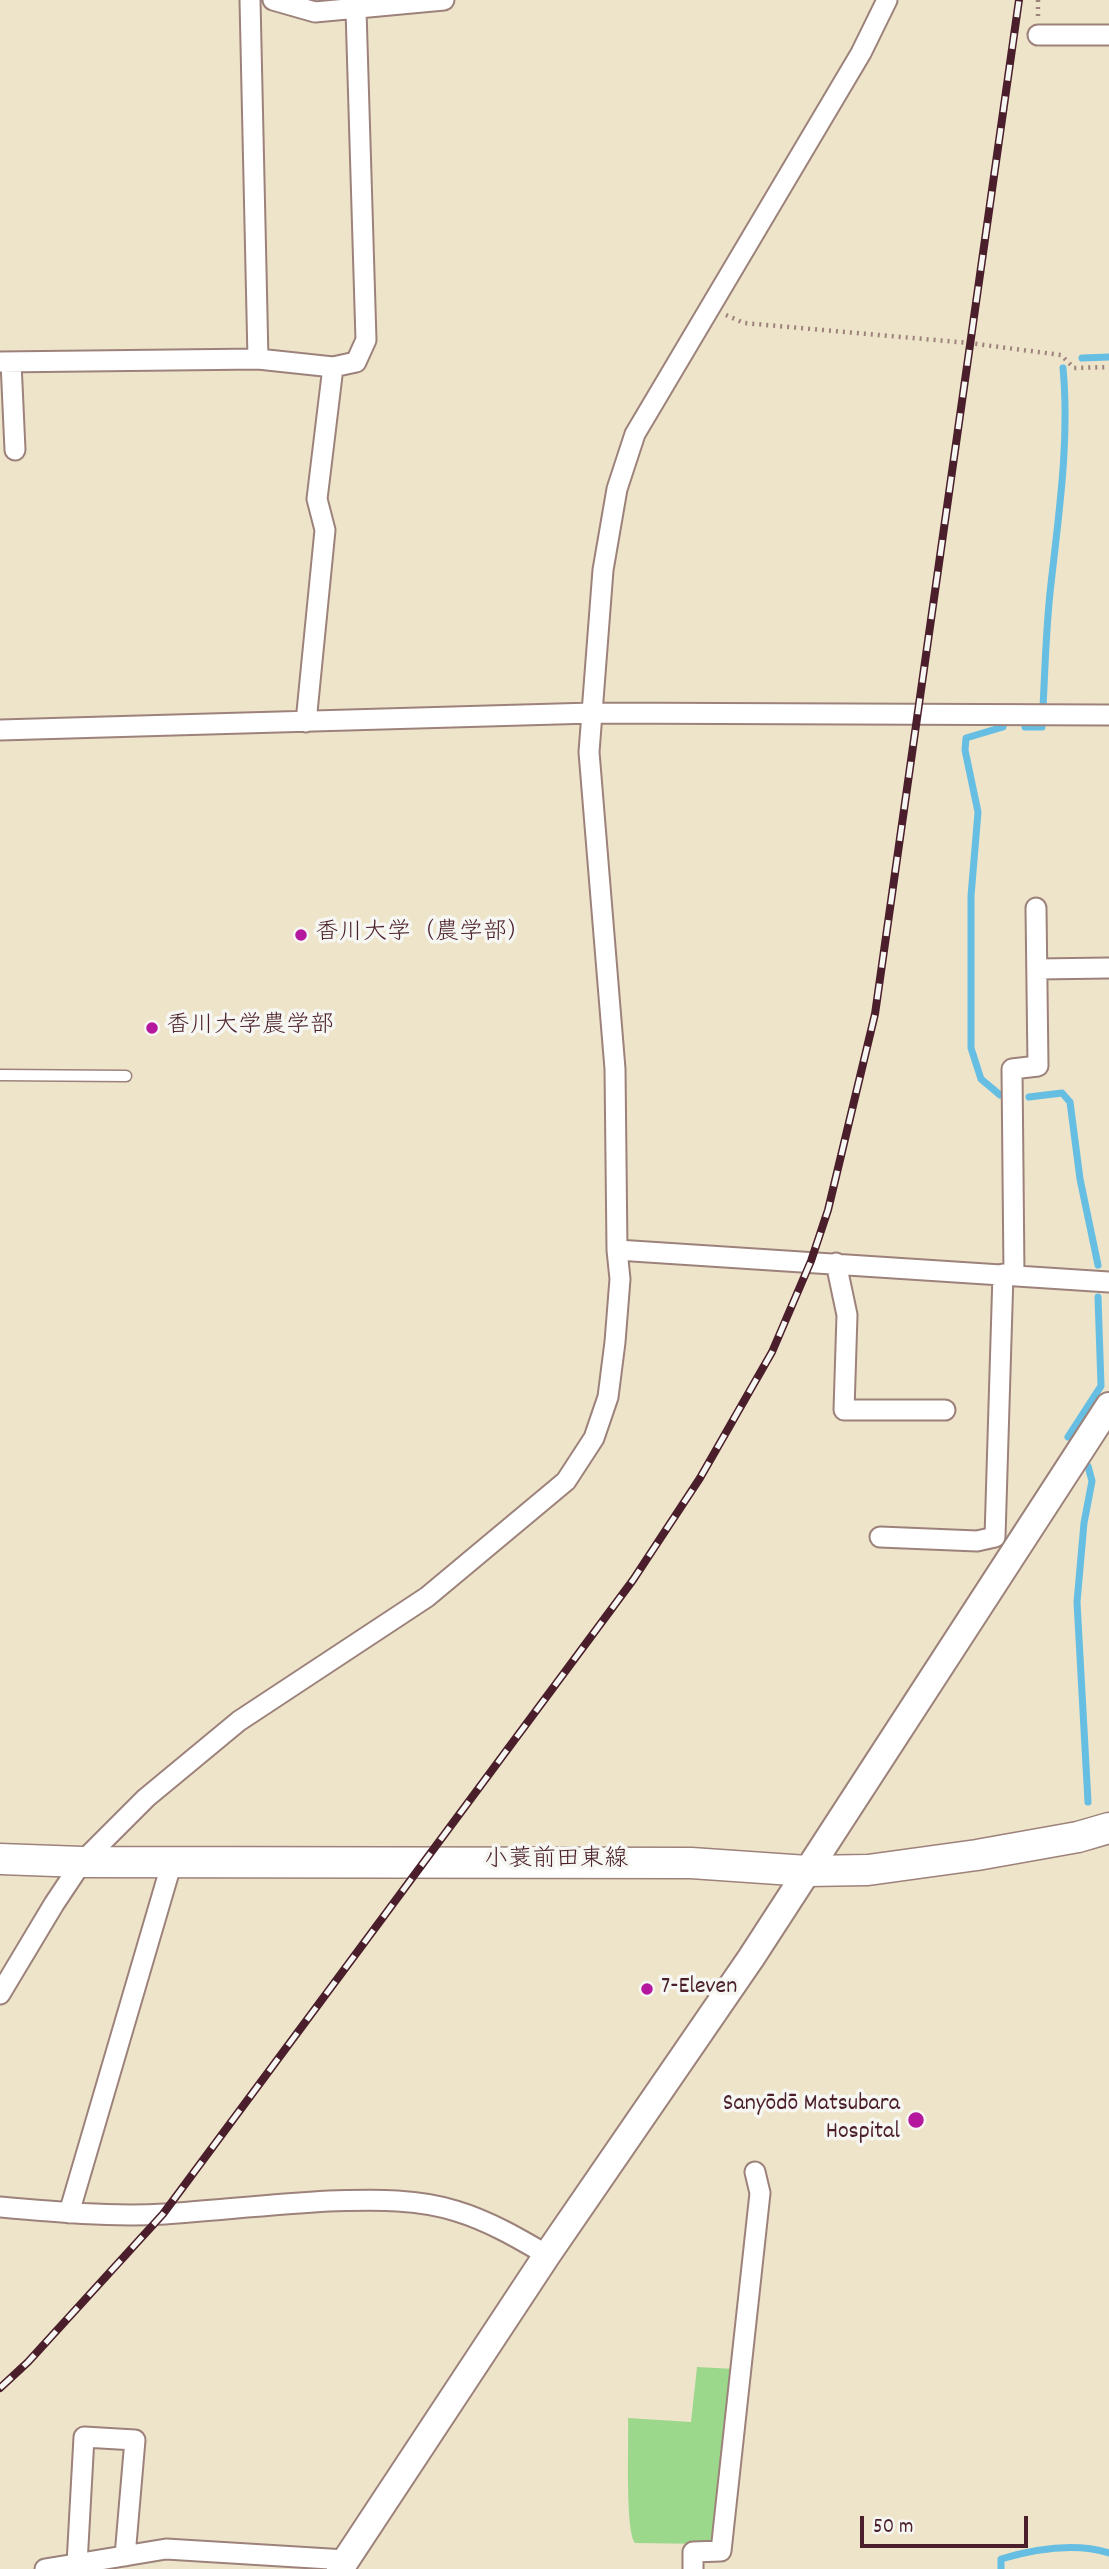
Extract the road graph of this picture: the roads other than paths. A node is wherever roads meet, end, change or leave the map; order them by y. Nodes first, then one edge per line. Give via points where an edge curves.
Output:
1 (250, 0) edge
2 (273, 0) edge
3 (444, 0) edge
4 (887, 0) edge
5 (356, 10) junction
6 (1038, 35) dead end
7 (1109, 35) edge
8 (258, 359) junction
9 (6, 362) edge
10 (333, 367) junction
11 (15, 450) dead end
12 (592, 713) junction
13 (1109, 715) edge
14 (306, 722) junction
15 (0, 730) edge
16 (1036, 908) dead end
17 (1037, 968) junction
18 (1109, 968) edge
19 (0, 1075) edge
20 (126, 1076) dead end
21 (617, 1250) junction
22 (836, 1263) junction
23 (1008, 1275) junction
24 (1109, 1282) edge
25 (1109, 1406) edge
26 (945, 1410) dead end
27 (880, 1537) dead end
28 (1006, 1542) junction
29 (1109, 1828) edge
30 (0, 1859) edge
31 (82, 1862) junction
32 (172, 1862) junction
33 (807, 1871) junction
34 (0, 1994) edge
35 (755, 2172) dead end
36 (0, 2207) edge
37 (69, 2213) junction
38 (547, 2255) junction
39 (125, 2556) junction
40 (77, 2564) junction
41 (343, 2564) edge
42 (45, 2569) edge
43 (693, 2569) edge

1 - 8 street
2 - 5 street via 315,12
3 - 5 street
4 - 12 street via 861,53 635,434 618,489 603,570
5 - 10 street via 366,340 356,362
6 - 7 street
8 - 9 street
8 - 10 street
9 - 11 street
10 - 14 street via 317,499 325,530
12 - 13 street
12 - 14 street
12 - 21 street via 589,752 617,1107
14 - 15 street
16 - 17 street
17 - 18 street
17 - 23 street via 1038,1066 1012,1069
19 - 20 lane
21 - 22 street
21 - 31 street via 620,1279 608,1397 594,1438 566,1481 427,1597 239,1721 146,1798
22 - 23 street
22 - 26 street via 847,1315 844,1410
23 - 24 street
23 - 28 street
25 - 28 street
27 - 28 street
28 - 33 street
29 - 33 main road, 小蓑前田東線 via 977,1856 868,1870
30 - 31 main road, 小蓑前田東線
31 - 32 main road, 小蓑前田東線
31 - 34 street
32 - 33 main road, 小蓑前田東線 via 691,1863
32 - 37 street
33 - 38 street
35 - 43 street via 760,2193 721,2551 693,2552
36 - 37 street
37 - 38 street via 163,2214 266,2204 417,2202 498,2227
38 - 41 street
39 - 40 street
39 - 40 street via 135,2440 84,2437
39 - 41 street via 166,2549
40 - 42 street

